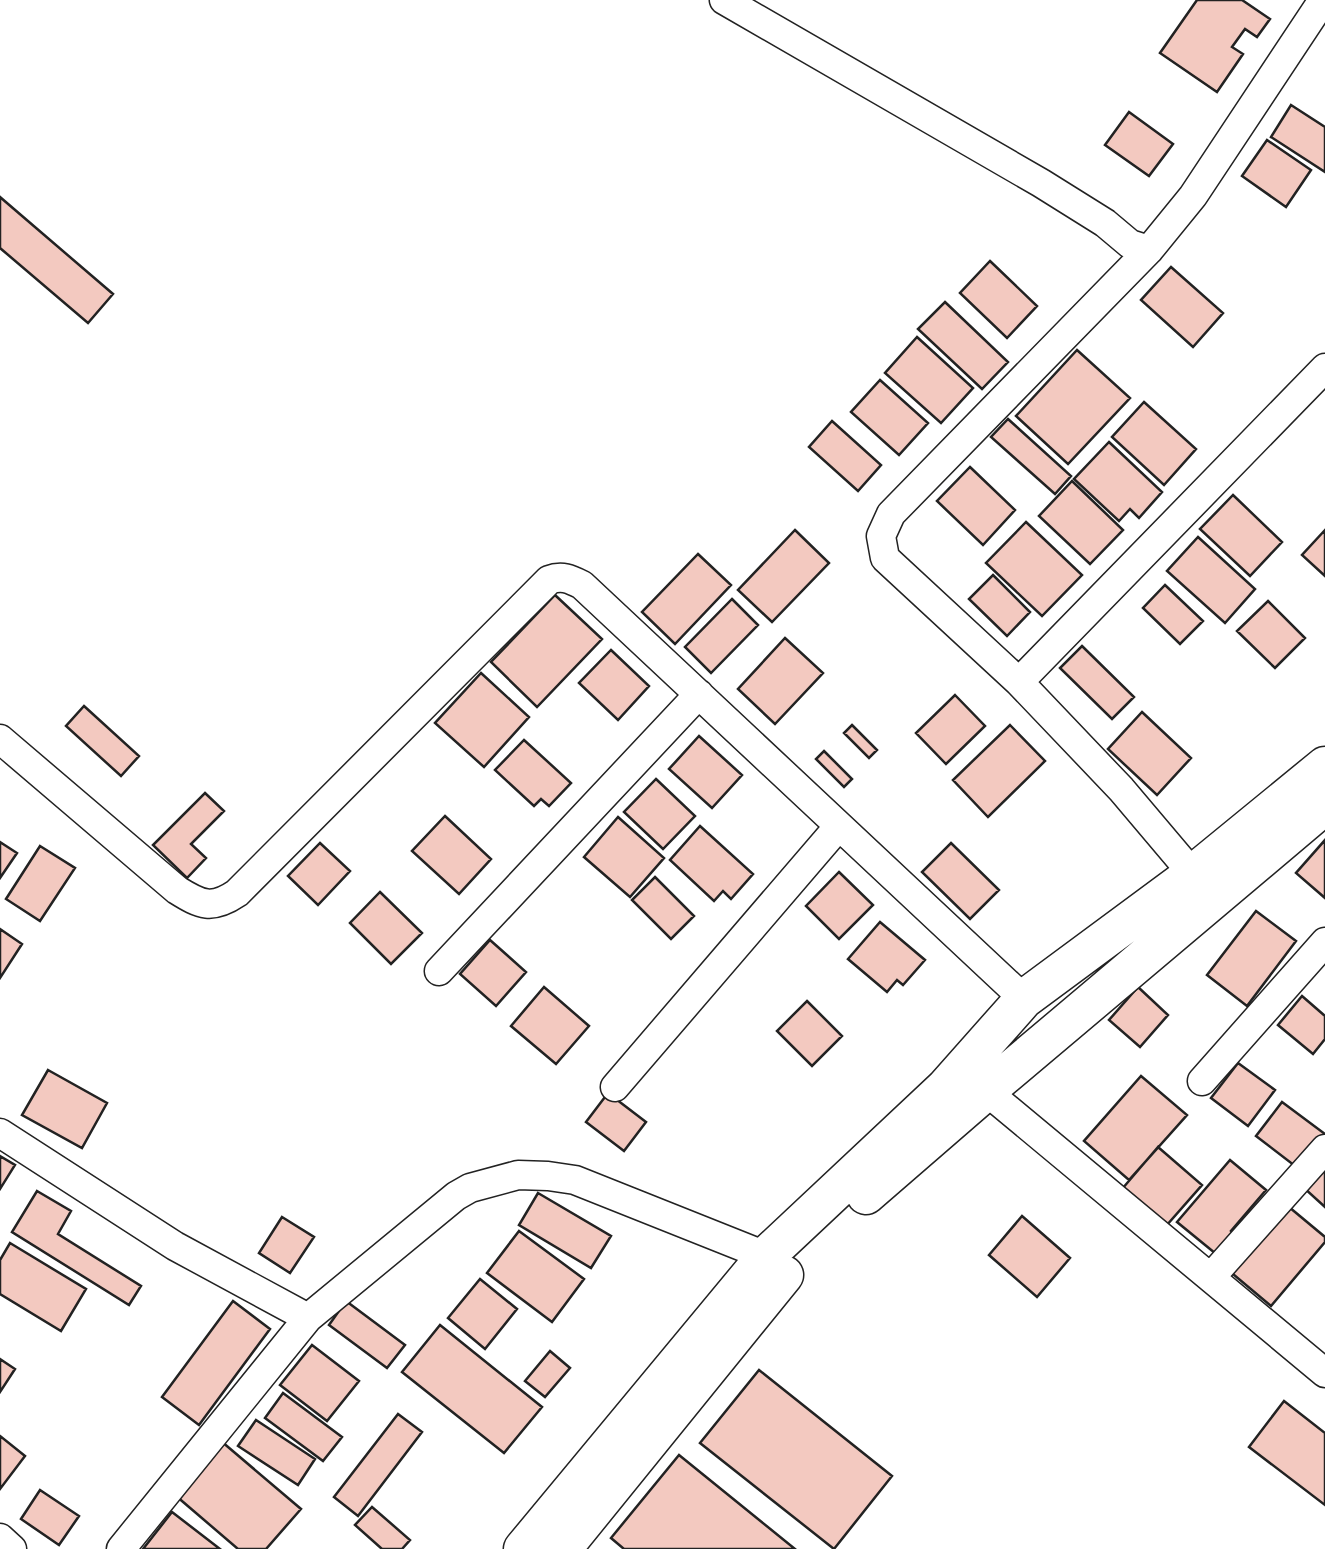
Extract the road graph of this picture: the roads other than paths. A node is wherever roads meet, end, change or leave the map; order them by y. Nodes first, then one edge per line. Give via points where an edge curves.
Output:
1 (724, 0) edge
2 (1322, 0) edge
3 (1149, 250) junction
4 (1325, 368) edge
5 (1019, 682) junction
6 (699, 694) junction
7 (3, 751) edge
8 (1325, 766) edge
9 (1325, 805) edge
10 (840, 826) junction
11 (1204, 886) junction
12 (1325, 942) edge
13 (439, 971) dead end
14 (1024, 999) junction
15 (1202, 1081) dead end
16 (615, 1087) dead end
17 (986, 1090) junction
18 (0, 1133) edge
19 (1325, 1149) edge
20 (766, 1256) junction
21 (1211, 1276) junction
22 (308, 1318) junction
23 (1325, 1373) edge
24 (0, 1538) edge
25 (12, 1549) edge
26 (120, 1549) edge
27 (523, 1549) edge
28 (562, 1549) edge

1 - 3 street
2 - 3 street
3 - 5 street via 891,514 882,536 885,558
4 - 5 street
5 - 11 street
6 - 7 street via 582,584 558,576 237,892 209,904 177,890
6 - 10 street
6 - 13 street
8 - 11 main road
9 - 11 main road
10 - 14 street
10 - 16 street
11 - 14 main road
11 - 17 main road
12 - 15 street
14 - 20 main road via 944,1088
17 - 21 street
17 - 28 main road via 787,1271
18 - 22 street via 175,1246
19 - 21 street
20 - 22 street via 575,1180 518,1175 456,1196
20 - 27 main road
21 - 23 street
22 - 26 street
24 - 25 street

